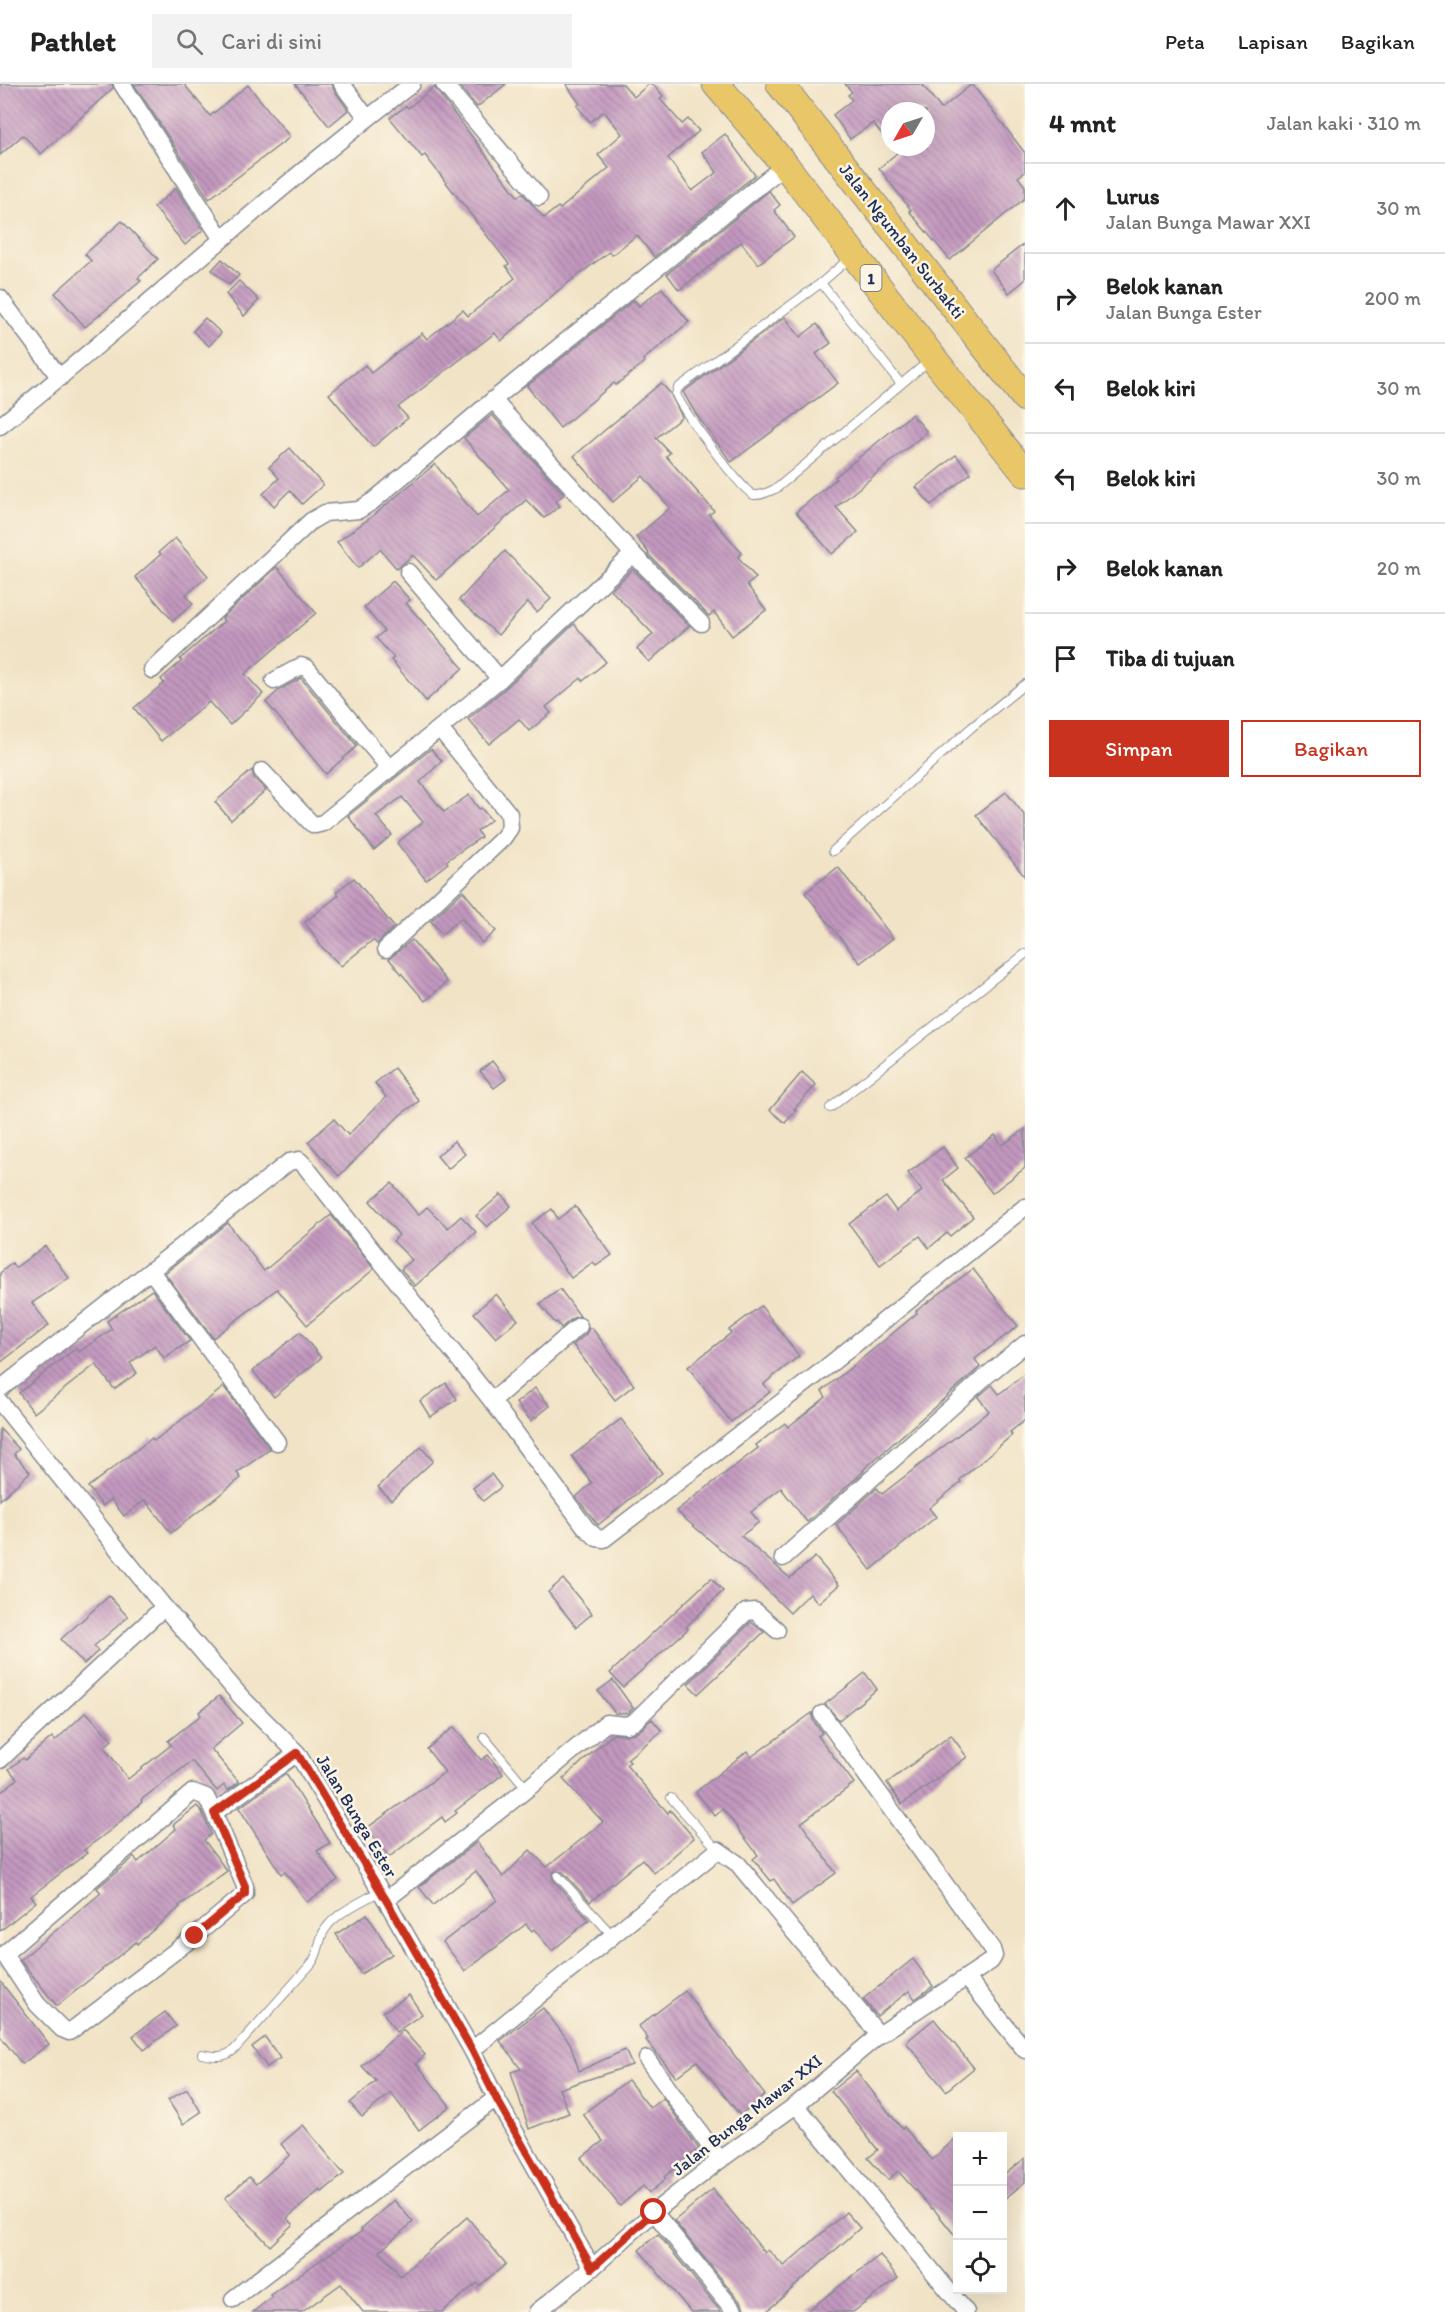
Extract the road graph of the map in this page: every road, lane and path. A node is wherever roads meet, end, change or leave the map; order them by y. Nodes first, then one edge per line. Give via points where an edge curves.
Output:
1 (122, 84) edge
2 (342, 84) edge
3 (412, 84) edge
4 (444, 84) edge
5 (716, 84) edge
6 (780, 84) edge
7 (367, 118) junction
8 (785, 165) junction
9 (539, 197) dead end
10 (221, 238) junction
11 (854, 255) junction
12 (821, 283) junction
13 (0, 298) edge
14 (933, 358) junction
15 (60, 378) junction
16 (901, 384) junction
17 (1025, 398) edge
18 (493, 400) junction
19 (0, 426) edge
20 (1025, 473) edge
21 (633, 554) junction
22 (408, 573) dead end
23 (701, 623) dead end
24 (152, 670) dead end
25 (500, 679) junction
26 (274, 681) dead end
27 (1025, 684) edge
28 (440, 729) junction
29 (390, 769) junction
30 (262, 771) dead end
31 (833, 851) dead end
32 (386, 949) dead end
33 (1025, 954) edge
34 (830, 1108) dead end
35 (1025, 1207) edge
36 (151, 1271) junction
37 (579, 1326) dead end
38 (1025, 1344) edge
39 (0, 1389) edge
40 (492, 1401) junction
41 (0, 1402) edge
42 (277, 1442) dead end
43 (783, 1558) dead end
44 (164, 1607) junction
45 (777, 1630) dead end
46 (822, 1714) dead end
47 (484, 1737) dead end
48 (297, 1753) junction
49 (0, 1760) edge
50 (527, 1789) junction
51 (671, 1798) dead end
52 (214, 1813) junction
53 (718, 1850) junction
54 (558, 1876) dead end
55 (383, 1895) junction
56 (613, 1935) junction
57 (967, 1978) junction
58 (879, 2035) junction
59 (472, 2050) junction
60 (1025, 2050) edge
61 (202, 2054) dead end
62 (647, 2059) dead end
63 (496, 2098) junction
64 (796, 2105) junction
65 (720, 2160) junction
66 (654, 2212) junction
67 (592, 2268) junction
68 (233, 2299) dead end
69 (537, 2312) edge
70 (735, 2312) edge
71 (966, 2312) edge

1 - 10 street
2 - 7 street
3 - 7 street
4 - 9 street
5 - 8 highway, 1
6 - 17 highway, Jalan Ngumban Surbakti
7 - 10 street
8 - 11 highway, 1
8 - 18 street
10 - 15 street
11 - 12 lane
11 - 14 highway, 1
12 - 16 lane
12 - 16 lane via 676,391 676,398 733,475 752,494 761,495 777,488
13 - 15 street
14 - 16 lane
14 - 20 highway, 1
15 - 19 street
18 - 21 street
18 - 24 street via 366,506 325,513 311,521
21 - 23 street
21 - 25 street
22 - 25 street
25 - 28 street
26 - 29 street via 301,666 307,668
27 - 31 lane
28 - 29 street
28 - 32 street via 509,814 510,828
29 - 30 street via 323,823 315,825
33 - 34 lane
35 - 40 street via 604,1539 586,1528
36 - 39 street
36 - 40 street via 290,1162 299,1160
36 - 42 street
37 - 40 street
38 - 43 street
41 - 44 street, Jalan Bunga Ester
44 - 48 street, Jalan Bunga Ester via 241,1697
44 - 49 street
45 - 50 street via 755,1611 746,1612 634,1722 606,1722
46 - 57 street, Jalan Bunga Mawar XXI via 992,1949 991,1961
47 - 50 lane
48 - 52 street
48 - 55 street, Jalan Bunga Ester
50 - 55 street
51 - 53 lane
52 - 52 street via 245,1894 76,2027 69,2032 62,2029 37,2004 4,1954 193,1792 206,1797
53 - 56 street
53 - 58 street via 738,1864
54 - 56 lane
55 - 59 street, Jalan Bunga Ester
55 - 61 lane via 333,1920 324,1931 311,1964 236,2049 217,2057
56 - 59 street
57 - 58 street, Jalan Bunga Mawar XXI
57 - 60 street
58 - 64 street, Jalan Bunga Mawar XXI
59 - 63 street, Jalan Bunga Ester
62 - 65 street
63 - 67 street, Jalan Bunga Ester
63 - 68 street
64 - 65 street, Jalan Bunga Mawar XXI
64 - 71 street
65 - 66 street, Jalan Bunga Mawar XXI
66 - 67 street, Jalan Bunga Mawar XXI
66 - 70 street
67 - 69 street, Jalan Bunga Mawar XXI

